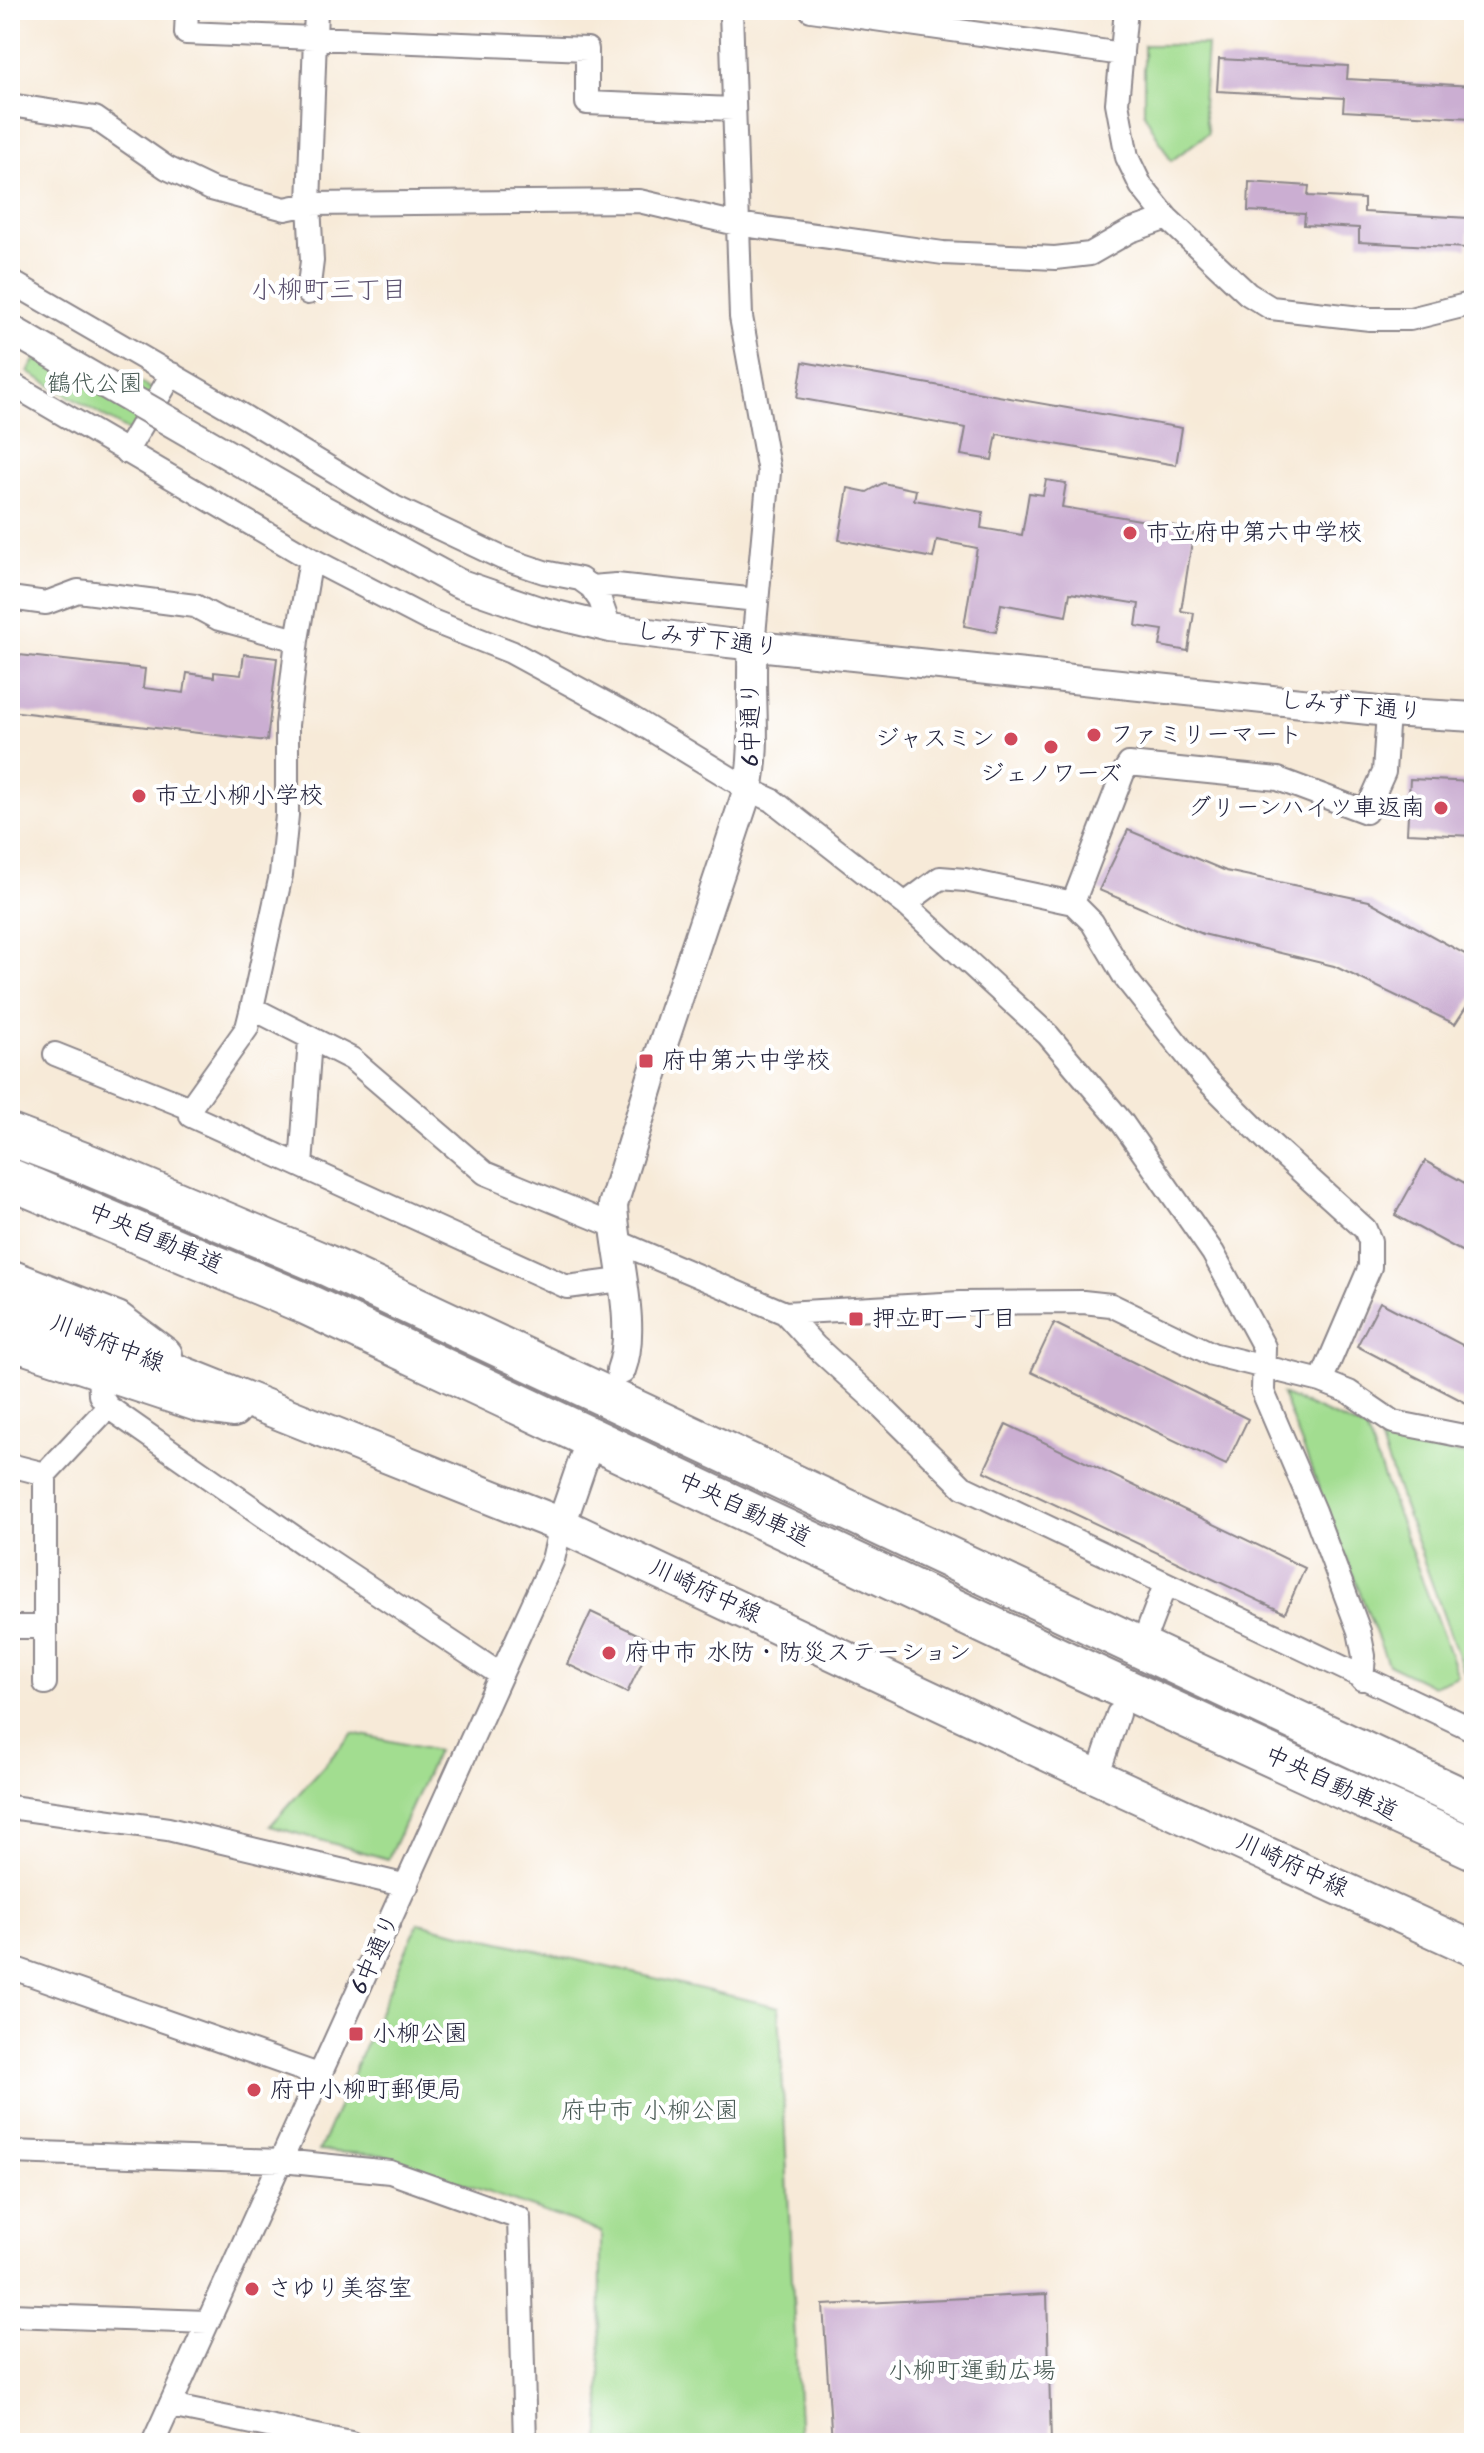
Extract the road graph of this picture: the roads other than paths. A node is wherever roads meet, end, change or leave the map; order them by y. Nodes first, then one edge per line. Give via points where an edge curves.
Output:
1 (187, 10) edge
2 (316, 10) edge
3 (731, 10) edge
4 (811, 10) edge
5 (1126, 10) edge
6 (315, 38) junction
7 (1122, 54) junction
8 (10, 105) edge
9 (733, 109) junction
10 (309, 204) junction
11 (1167, 218) junction
12 (737, 224) junction
13 (10, 281) edge
14 (308, 293) dead end
15 (1474, 303) edge
16 (10, 329) edge
17 (172, 374) junction
18 (10, 383) edge
19 (126, 452) junction
20 (311, 559) junction
21 (591, 587) junction
22 (10, 598) edge
23 (757, 600) junction
24 (610, 628) junction
25 (297, 640) junction
26 (753, 646) junction
27 (1388, 712) junction
28 (1474, 717) edge
29 (748, 789) junction
30 (1073, 903) junction
31 (905, 904) junction
32 (252, 1008) junction
33 (310, 1039) junction
34 (55, 1054) dead end
35 (190, 1108) junction
36 (10, 1135) edge
37 (301, 1166) junction
38 (10, 1179) edge
39 (615, 1234) junction
40 (10, 1277) edge
41 (621, 1280) junction
42 (10, 1307) edge
43 (785, 1313) junction
44 (10, 1342) edge
45 (1264, 1369) junction
46 (621, 1370) dead end
47 (99, 1373) junction
48 (196, 1379) junction
49 (1321, 1381) junction
50 (108, 1407) junction
51 (301, 1421) junction
52 (1474, 1438) edge
53 (584, 1458) dead end
54 (10, 1465) edge
55 (45, 1474) junction
56 (561, 1525) junction
57 (1165, 1585) junction
58 (10, 1627) edge
59 (44, 1627) junction
60 (1149, 1627) dead end
61 (501, 1675) junction
62 (1362, 1679) junction
63 (45, 1683) dead end
64 (1118, 1714) dead end
65 (1474, 1730) edge
66 (1097, 1777) junction
67 (1474, 1804) edge
68 (10, 1807) edge
69 (1474, 1849) edge
70 (407, 1886) junction
71 (1474, 1949) edge
72 (10, 1967) edge
73 (321, 2076) junction
74 (10, 2152) edge
75 (282, 2161) junction
76 (10, 2315) edge
77 (207, 2322) junction
78 (170, 2406) junction
79 (153, 2443) edge
80 (351, 2443) edge
81 (525, 2443) edge

1 - 6 street via 186,33
2 - 6 street
3 - 9 street, 6中通り
4 - 7 street
5 - 7 street
6 - 9 street via 587,49 587,103
6 - 10 street
7 - 11 street via 1117,103 1127,157 1141,186
8 - 10 street via 95,118 167,168 211,189 285,209
9 - 12 street, 6中通り
10 - 12 street via 639,201
10 - 14 street
11 - 12 street via 1090,254 1055,258 943,253
11 - 15 street via 1248,294 1271,308 1410,319
12 - 23 street, 6中通り via 741,317 769,472
13 - 17 street
16 - 24 street, しみず下通り, bridge via 428,569 536,610
17 - 19 street
17 - 21 street via 394,507 502,558 580,579
18 - 19 street
19 - 20 street
20 - 25 street
20 - 29 street via 427,619 523,658
21 - 23 street
21 - 24 street
22 - 25 street via 46,603 78,591 195,606 219,619
23 - 26 street, 6中通り
24 - 26 street, しみず下通り
25 - 32 street via 287,725 281,875
26 - 27 street, しみず下通り
26 - 29 street, 6中通り
27 - 28 street, しみず下通り
27 - 30 street via 1384,772 1366,812 1278,779 1129,764
29 - 31 street via 772,800
29 - 39 street, 6中通り via 613,1205
30 - 31 street via 940,878
30 - 49 street via 1203,1076 1365,1229 1370,1267
31 - 45 street via 1048,1035 1121,1121 1213,1253 1264,1347
32 - 33 street
32 - 35 street via 247,1028
33 - 37 street
33 - 39 street via 352,1059 485,1173
34 - 35 street
35 - 37 street via 191,1116
36 - 67 highway, 中央自動車道 via 326,1265
37 - 41 street via 567,1287
38 - 69 highway, 中央自動車道 via 306,1304
39 - 41 street, 6中通り
39 - 43 street
40 - 48 main road via 117,1319
41 - 46 street, 6中通り via 628,1327
42 - 48 main road, 川崎府中線
43 - 45 street via 960,1303 1111,1305 1212,1354
43 - 57 street via 963,1487
44 - 47 main road
45 - 49 street
45 - 62 street via 1263,1392 1359,1631
47 - 50 street via 100,1395
47 - 51 main road via 201,1405
48 - 51 main road, 川崎府中線
49 - 52 street via 1349,1392 1393,1422
50 - 55 street
50 - 61 street
51 - 56 main road, 川崎府中線
53 - 56 street, 6中通り
54 - 55 street
55 - 59 street
56 - 61 street, 6中通り via 553,1560
56 - 66 main road, 川崎府中線
57 - 60 street
57 - 62 street
58 - 59 street
59 - 63 street
61 - 70 street, 6中通り
62 - 65 street
64 - 66 street
66 - 71 main road, 川崎府中線
68 - 70 street via 168,1829
70 - 73 street, 6中通り
72 - 73 street
73 - 75 street, 6中通り
74 - 75 street
75 - 77 street, 6中通り
75 - 81 street via 390,2172 519,2218
76 - 77 street
77 - 78 street, 6中通り
78 - 79 street, 6中通り
78 - 80 street

